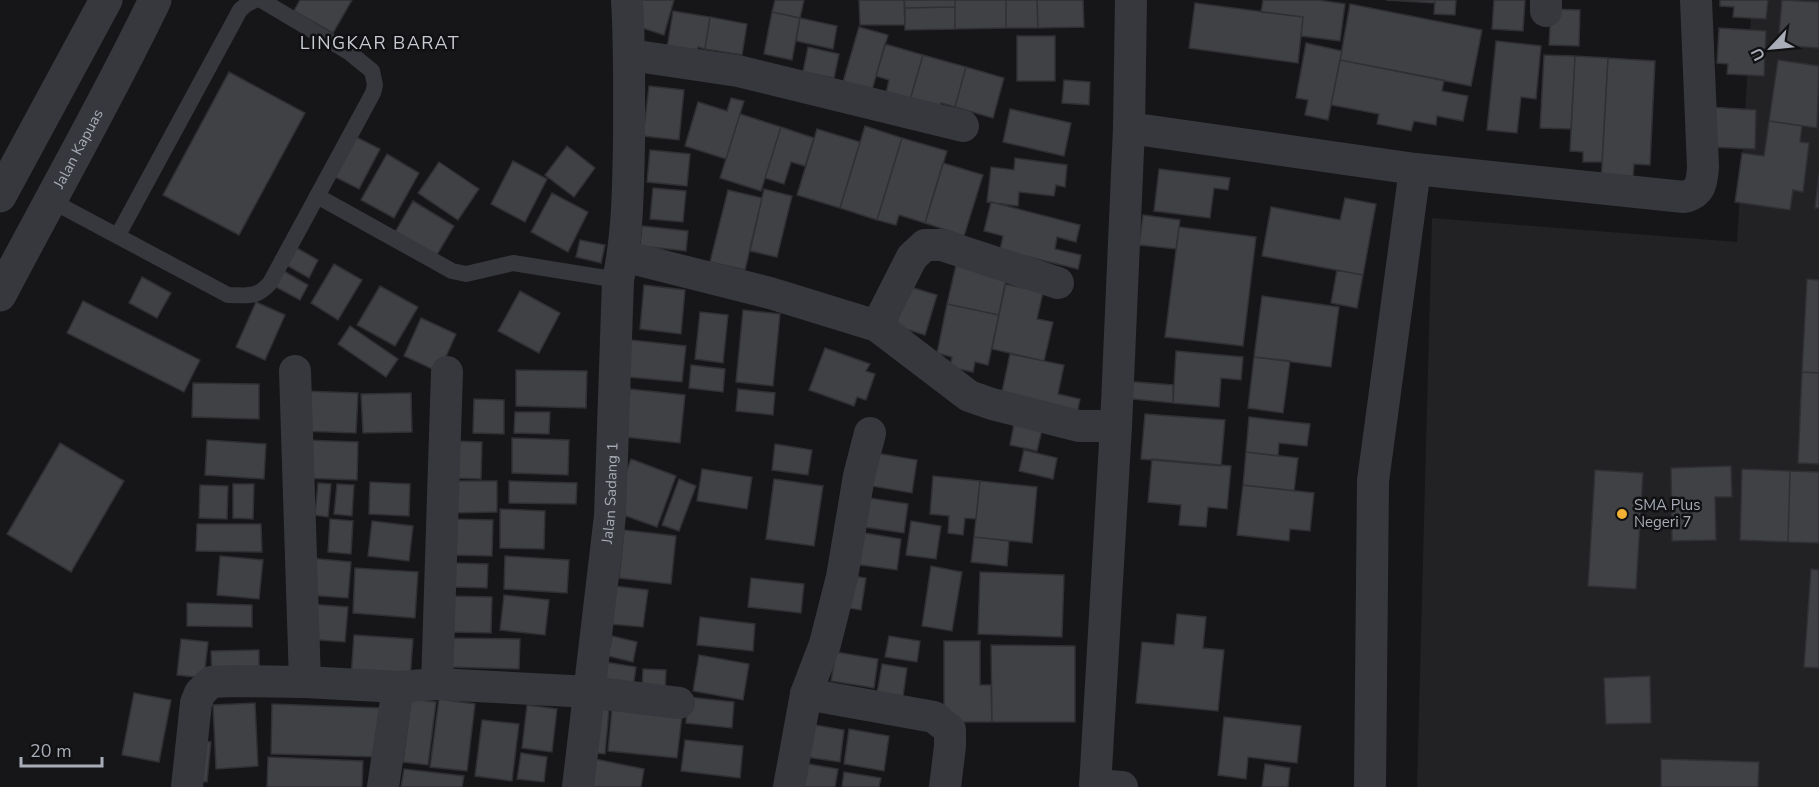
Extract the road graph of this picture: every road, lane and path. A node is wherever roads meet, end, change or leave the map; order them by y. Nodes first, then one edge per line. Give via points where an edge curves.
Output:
1 (106, 0) edge
2 (155, 0) edge
3 (255, 0) edge
4 (261, 0) edge
5 (627, 0) edge
6 (1131, 0) edge
7 (1696, 0) edge
8 (630, 55) junction
9 (963, 126) dead end
10 (1130, 128) junction
11 (1415, 169) junction
12 (0, 196) edge
13 (317, 196) junction
14 (50, 200) junction
15 (118, 236) junction
16 (620, 268) junction
17 (1058, 283) dead end
18 (0, 295) edge
19 (877, 326) junction
20 (295, 371) dead end
21 (447, 372) dead end
22 (1116, 426) junction
23 (870, 433) dead end
24 (305, 682) junction
25 (436, 684) junction
26 (398, 687) junction
27 (590, 692) junction
28 (806, 694) junction
29 (679, 703) dead end
30 (1104, 786) edge
31 (187, 787) edge
32 (384, 787) edge
33 (578, 787) edge
34 (789, 787) edge
35 (945, 787) edge
36 (1370, 787) edge

1 - 12 street
2 - 14 street, Jalan Kapuas via 125,64
3 - 15 lane via 240,10
4 - 13 lane via 350,53 372,71 374,78 373,93
5 - 8 street, Jalan Sadang 1
6 - 10 street
7 - 11 street via 1703,168 1702,184 1692,195
8 - 9 street via 738,71
8 - 16 street, Jalan Sadang 1 via 628,178
10 - 11 street
10 - 22 street
11 - 36 street via 1373,481
13 - 15 lane via 270,283 255,295 228,295
13 - 16 lane via 452,271 473,273 513,262
14 - 15 lane
14 - 18 street, Jalan Kapuas
16 - 19 street via 770,293
16 - 27 street, Jalan Sadang 1 via 610,516
17 - 19 street via 942,245 925,245 912,256
19 - 22 street via 969,396 1078,426
20 - 24 street
21 - 25 street
22 - 30 street
23 - 28 street via 842,577 825,644
24 - 26 street
24 - 31 street via 211,682 204,688 196,703
25 - 26 street
25 - 27 street
26 - 32 street
27 - 29 street
27 - 33 street, Jalan Sadang 1
28 - 34 street
28 - 35 street via 934,717 942,722 950,730

